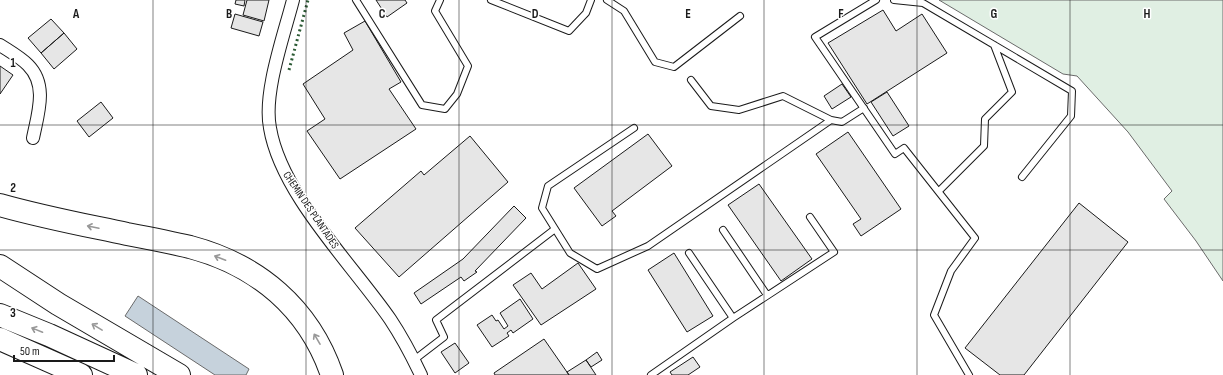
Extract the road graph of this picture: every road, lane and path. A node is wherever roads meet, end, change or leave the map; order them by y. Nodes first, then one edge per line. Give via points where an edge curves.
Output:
1 (293, 0) edge
2 (356, 0) edge
3 (440, 0) edge
4 (491, 0) edge
5 (591, 0) edge
6 (607, 0) edge
7 (876, 0) edge
8 (894, 0) edge
9 (740, 16) dead end
10 (0, 45) edge
11 (994, 46) junction
12 (691, 80) dead end
13 (864, 108) junction
14 (831, 120) junction
15 (634, 128) dead end
16 (34, 138) dead end
17 (1022, 177) dead end
18 (939, 191) junction
19 (0, 205) edge
20 (810, 217) dead end
21 (555, 229) junction
22 (723, 230) dead end
23 (689, 253) dead end
24 (0, 266) edge
25 (767, 295) junction
26 (0, 315) edge
27 (733, 318) junction
28 (0, 339) edge
29 (414, 360) junction
30 (81, 375) edge
31 (136, 375) edge
32 (179, 375) edge
33 (332, 375) edge
34 (421, 375) edge
35 (651, 375) edge
36 (970, 375) edge

1 - 29 street, CHEMIN DES PLANTADES via 270,95 270,127 282,167 310,213 390,320
2 - 3 lane via 422,105 445,109 457,94 468,66 435,11
4 - 5 lane via 569,31 586,13
6 - 9 lane via 624,11 655,62 674,67
7 - 13 lane via 816,38
8 - 11 lane via 923,3
10 - 16 street via 28,64 38,78 41,103
11 - 17 lane via 1072,91 1071,116
11 - 18 lane via 1012,92 985,119 984,146
12 - 14 lane via 711,106 739,110 783,96
13 - 14 lane via 842,122
13 - 18 lane via 895,154 904,148
14 - 21 lane via 648,246 597,269 570,253
15 - 21 lane via 548,186 542,208
18 - 36 lane via 975,238 951,271 934,315
33 -> 19 highway via 325,353 309,325 283,296 256,275 191,247 35,215
20 - 25 lane via 834,252
21 - 29 lane via 436,320 444,337
22 - 25 lane
23 - 27 lane
32 -> 24 highway via 58,304
25 - 27 lane
31 -> 26 highway
27 - 35 lane
28 - 30 highway
29 - 34 street, CHEMIN DES PLANTADES

